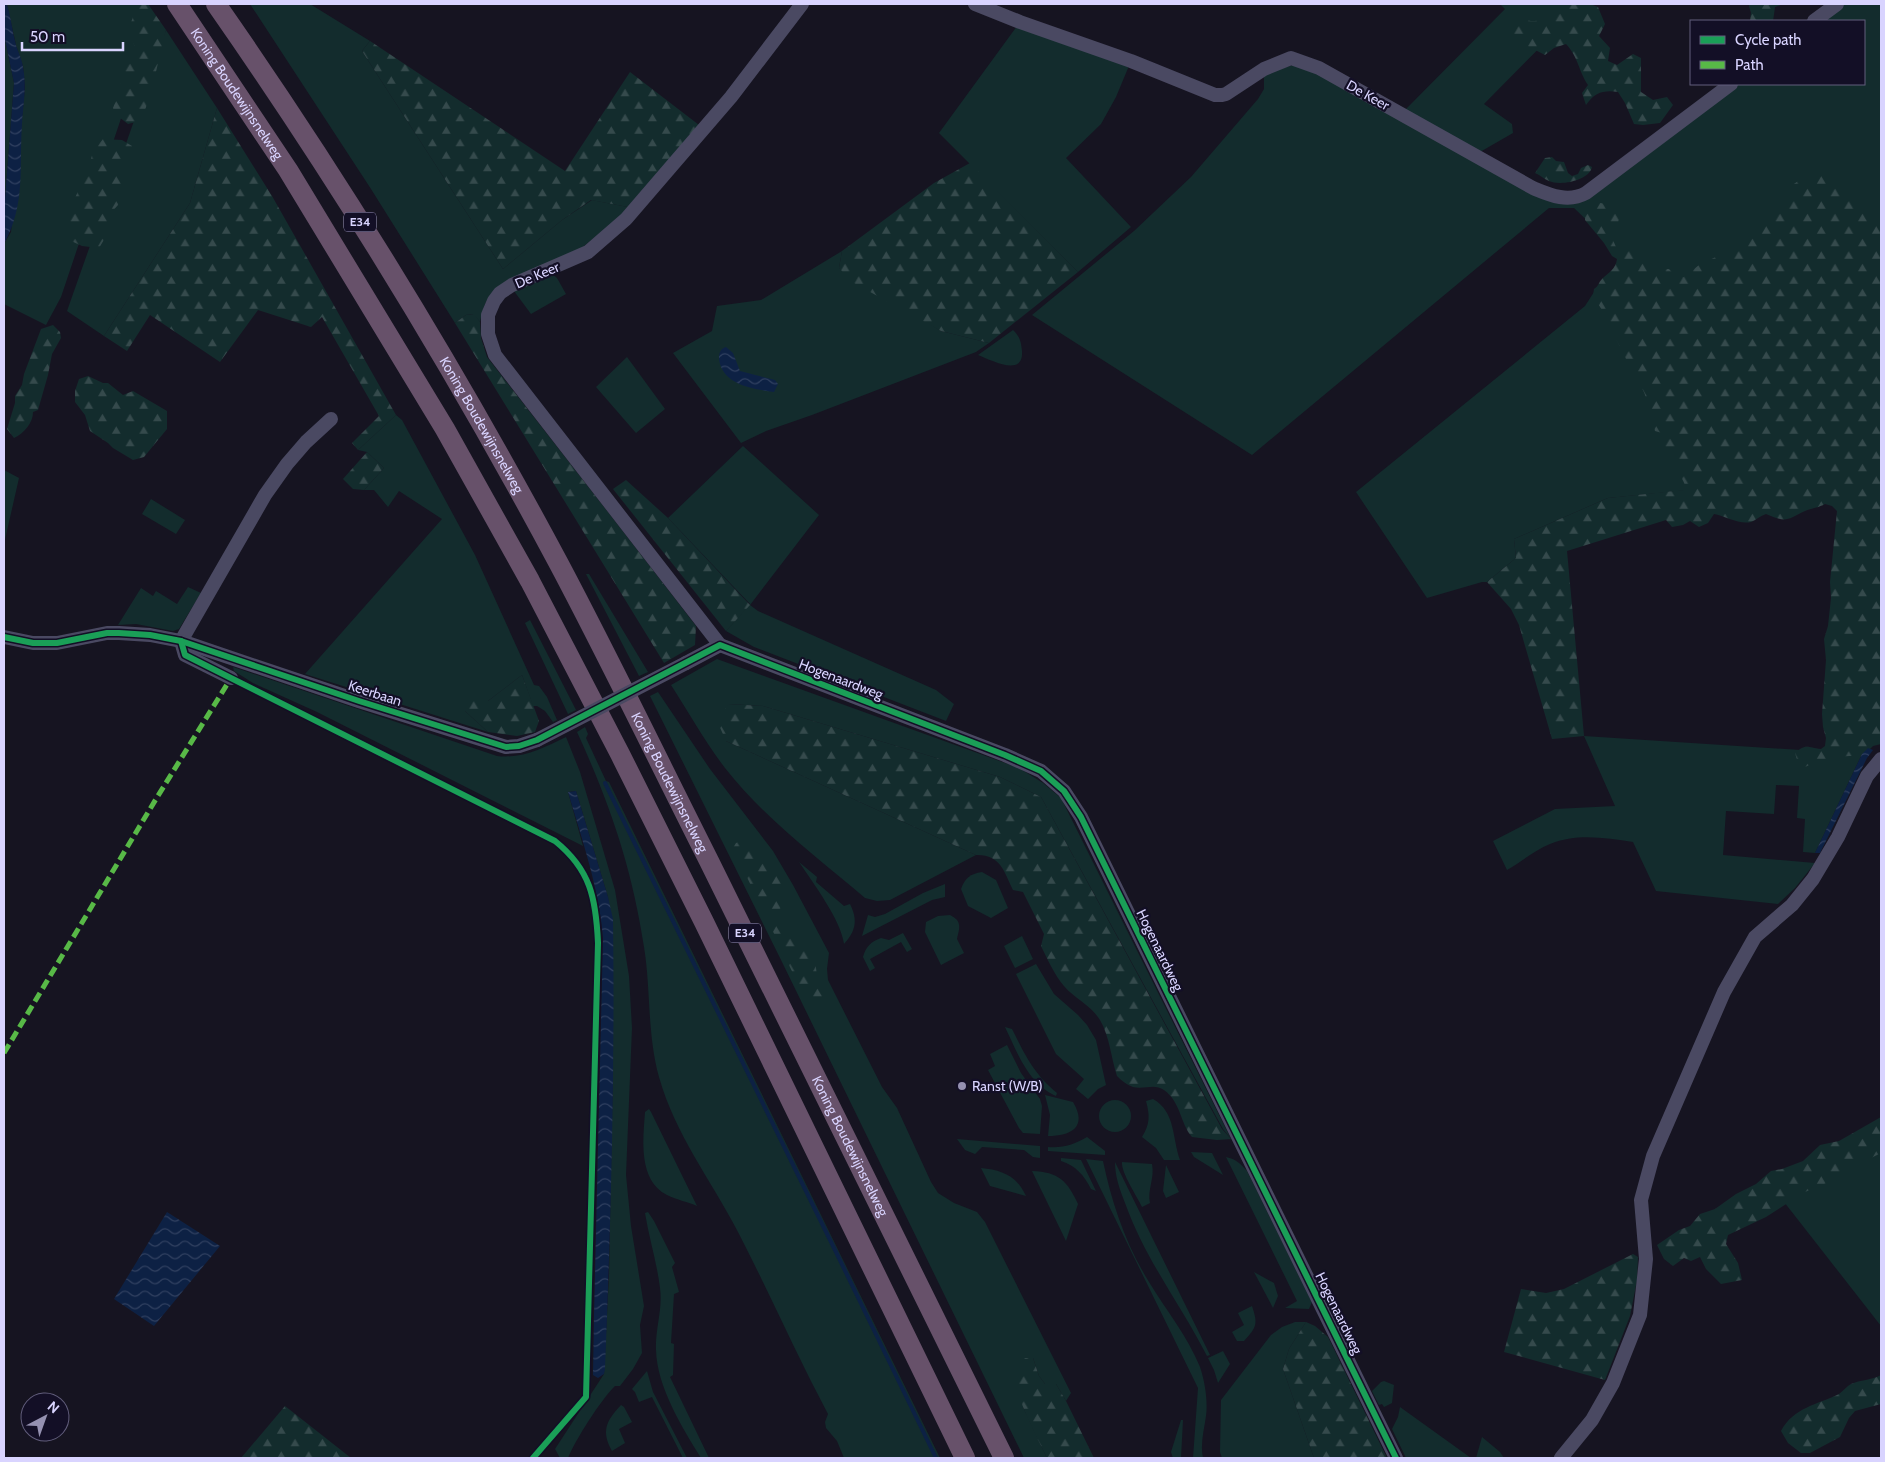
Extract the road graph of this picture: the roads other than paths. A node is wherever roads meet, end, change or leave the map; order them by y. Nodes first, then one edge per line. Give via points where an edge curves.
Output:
1 (177, 4) edge
2 (216, 4) edge
3 (802, 4) edge
4 (975, 4) edge
5 (1837, 4) edge
6 (1815, 20) edge
7 (1730, 85) edge
8 (331, 419) dead end
9 (4, 637) edge
10 (181, 641) junction
11 (720, 645) junction
12 (231, 678) dead end
13 (1881, 759) edge
14 (965, 1458) edge
15 (1004, 1458) edge
16 (1396, 1458) edge
17 (1561, 1458) edge

1 - 14 highway, Koning Boudewijnsnelweg / E34 via 288,170 445,429 530,581 656,825
2 - 15 highway, Koning Boudewijnsnelweg / E34 via 410,302 560,565 816,1074
3 - 11 street, De Keer via 731,97 626,219 588,252 500,293 488,315 488,334 495,355
4 - 7 street, De Keer via 1215,95 1226,94 1264,69 1291,58 1319,68 1533,188 1565,198 1586,193
5 - 6 street
8 - 10 street via 287,464 266,495
9 - 10 street, Keerbaan via 33,643 57,643 118,633
10 - 11 street, Keerbaan, bridge via 506,747 537,740
10 - 12 street via 185,655
11 - 16 street, Hogenaardweg via 1005,755 1041,771 1064,791 1085,826
13 - 17 street via 1867,776 1814,879 1792,905 1755,937 1724,992 1654,1156 1641,1200 1646,1259 1640,1315 1609,1390 1592,1420

